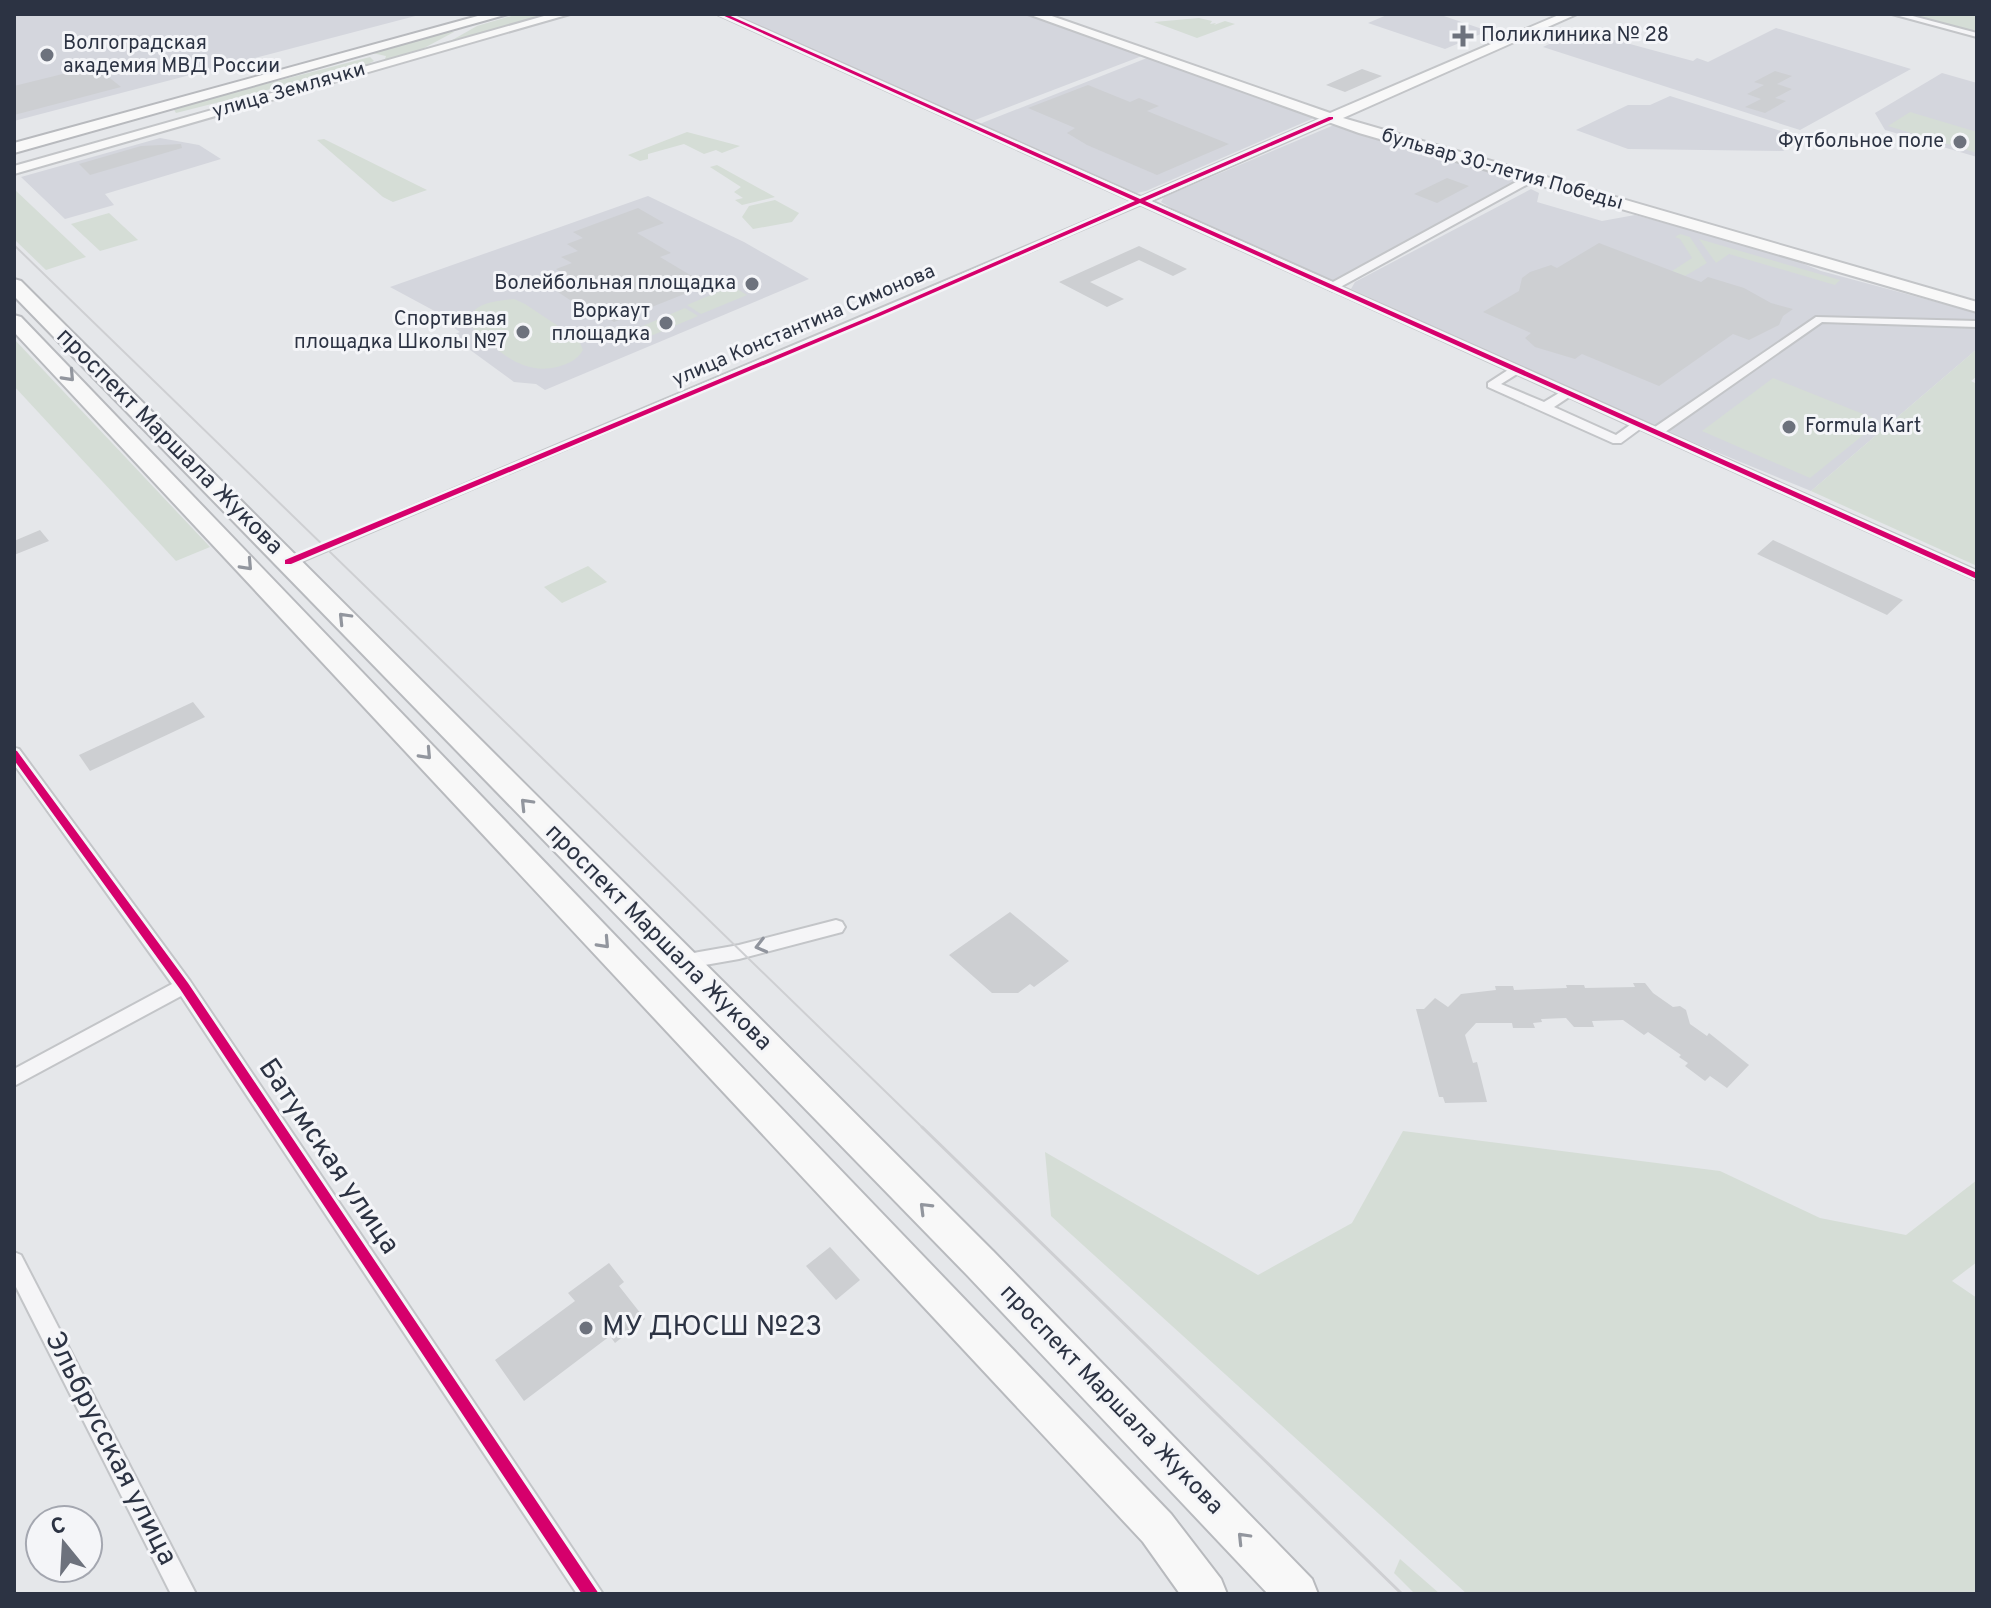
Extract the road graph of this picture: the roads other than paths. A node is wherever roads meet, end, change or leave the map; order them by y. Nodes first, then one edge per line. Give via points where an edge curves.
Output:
1 (475, 14) edge
2 (502, 14) edge
3 (564, 14) edge
4 (722, 14) edge
5 (1034, 14) edge
6 (1571, 14) edge
7 (1896, 14) edge
8 (1977, 35) edge
9 (419, 54) junction
10 (344, 57) junction
11 (374, 66) junction
12 (164, 103) junction
13 (1331, 118) junction
14 (14, 140) edge
15 (14, 148) edge
16 (14, 170) edge
17 (1531, 179) junction
18 (1141, 201) junction
19 (14, 285) edge
20 (1333, 287) junction
21 (1977, 307) edge
22 (14, 321) edge
23 (1977, 324) edge
24 (1516, 370) junction
25 (1567, 393) junction
26 (1545, 407) junction
27 (1638, 425) junction
28 (1655, 433) junction
29 (288, 562) junction
30 (1977, 576) edge
31 (14, 753) edge
32 (836, 927) dead end
33 (681, 962) junction
34 (184, 986) junction
35 (14, 1078) edge
36 (14, 1262) edge
37 (184, 1594) edge
38 (591, 1594) edge
39 (1206, 1594) edge
40 (1297, 1594) edge

1 - 12 highway
2 - 9 highway
2 - 10 highway
3 - 9 main road, улица Землячки
4 - 18 street
5 - 13 main road, бульвар 30-летия Победы
6 - 13 main road, улица Константина Симонова
7 - 8 street
9 - 11 main road, улица Землячки
10 - 11 highway via 381,57
10 - 12 highway
11 - 16 main road, улица Землячки
12 - 14 highway
12 - 15 highway
13 - 17 main road, бульвар 30-летия Победы
13 - 18 street, улица Константина Симонова
17 - 20 street
17 - 21 main road, бульвар 30-летия Победы
18 - 20 street
18 - 29 street, улица Константина Симонова
19 - 29 highway, проспект Маршала Жукова
20 - 24 street
22 -> 39 highway, проспект Маршала Жукова via 1157,1528
23 - 28 street via 1820,319
24 - 25 street
24 - 26 street via 1492,385
25 - 26 street
25 - 27 street
26 - 27 street via 1617,440
27 - 28 street
28 - 30 street
33 -> 29 highway, проспект Маршала Жукова
31 - 34 street, Батумская улица
32 -> 33 street
40 -> 33 highway, проспект Маршала Жукова via 980,1263
34 - 35 street
34 - 38 street, Батумская улица
36 - 37 street, Эльбрусская улица

